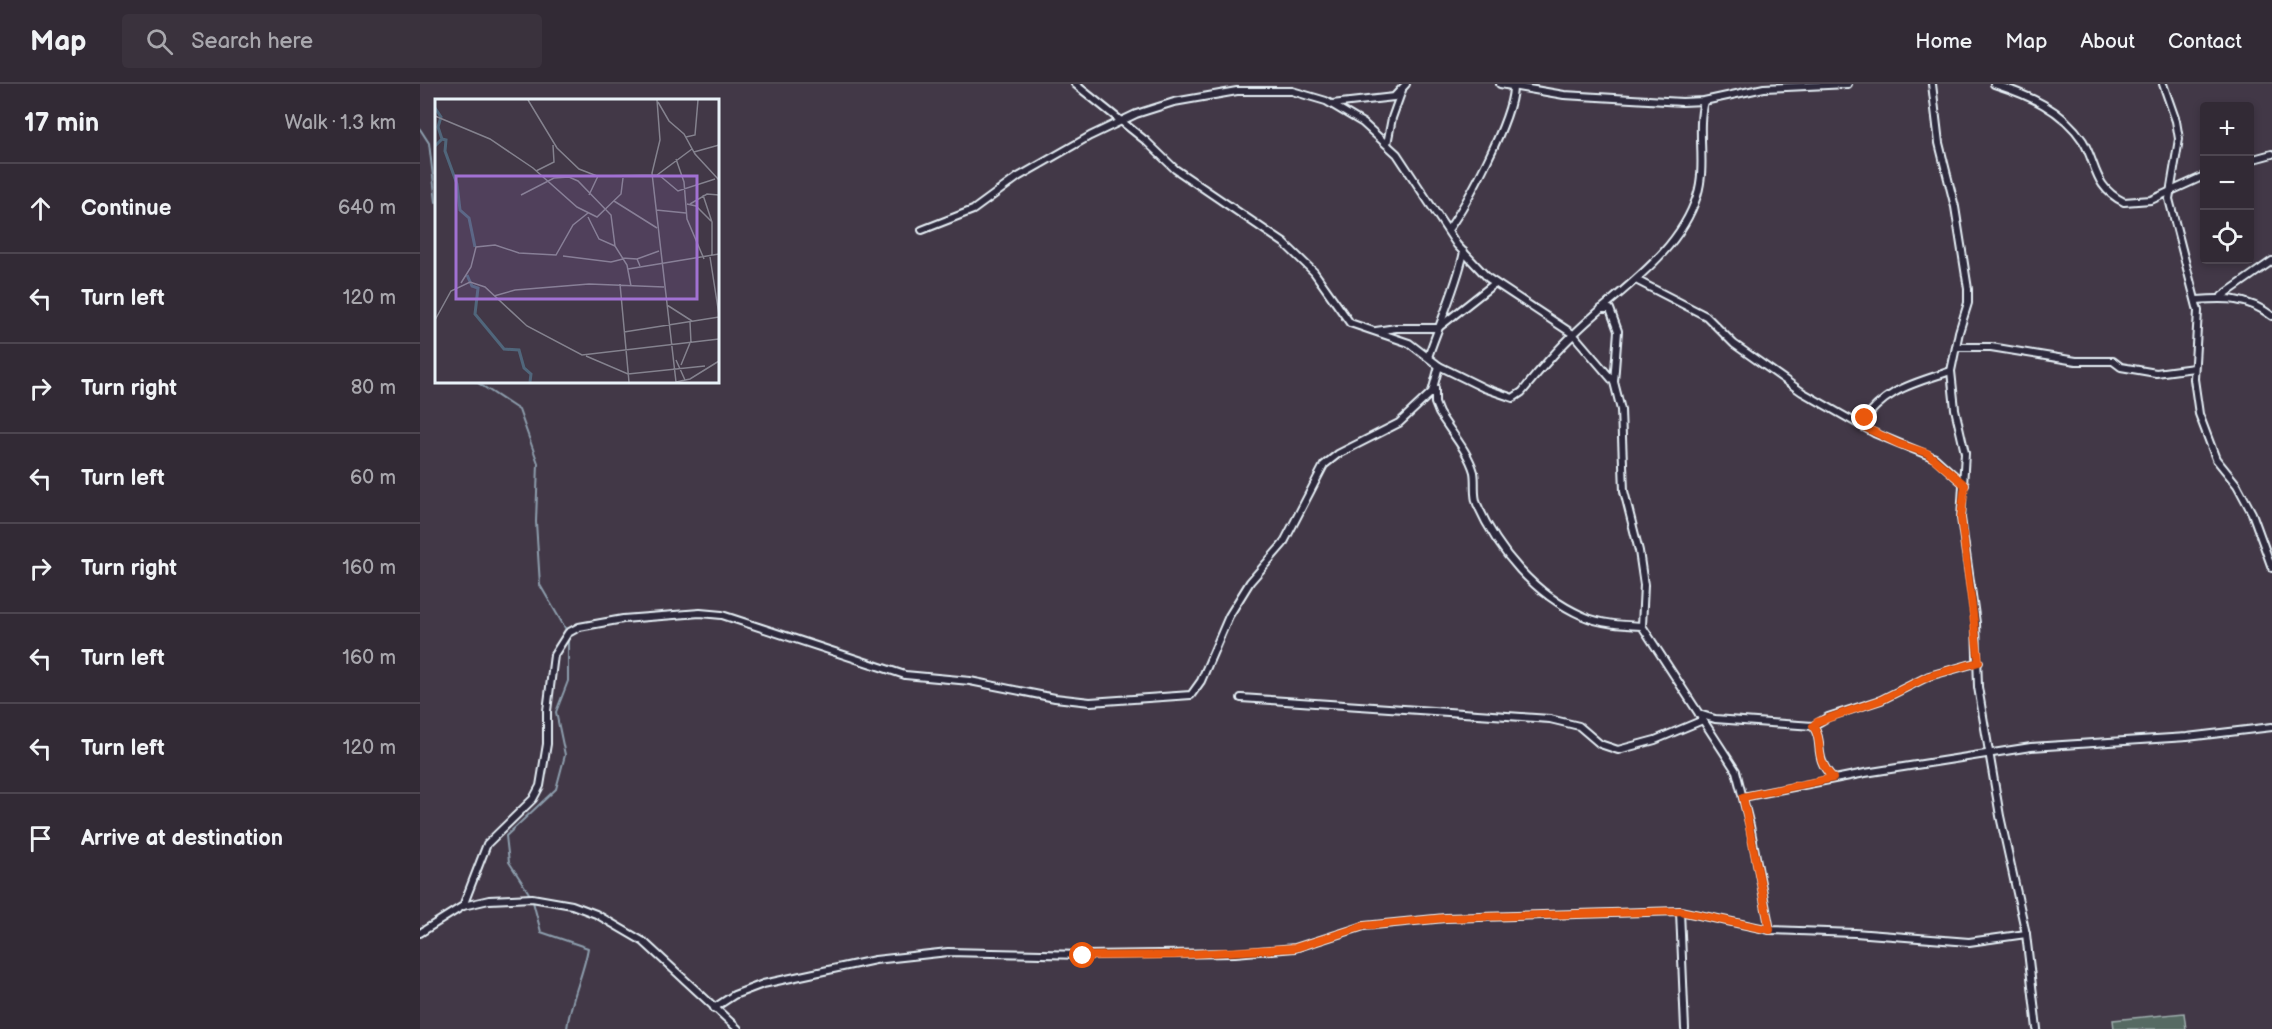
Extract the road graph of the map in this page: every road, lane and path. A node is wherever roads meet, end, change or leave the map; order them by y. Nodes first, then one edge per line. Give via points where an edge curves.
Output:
1 (1075, 84) edge
2 (1500, 84) edge
3 (1848, 84) edge
4 (1932, 84) edge
5 (1994, 84) edge
6 (2163, 84) edge
7 (1283, 87) edge
8 (1404, 87) edge
9 (1514, 88) junction
10 (1704, 101) junction
11 (1331, 104) junction
12 (1121, 121) junction
13 (1387, 144) junction
14 (2272, 154) edge
15 (2254, 159) edge
16 (2200, 178) edge
17 (2170, 192) junction
18 (922, 230) dead end
19 (1448, 230) junction
20 (1464, 252) junction
21 (2272, 261) edge
22 (1636, 280) junction
23 (1495, 283) junction
24 (2221, 296) junction
25 (2197, 300) junction
26 (1601, 309) junction
27 (2272, 316) edge
28 (1438, 328) junction
29 (1372, 332) junction
30 (1573, 334) junction
31 (1956, 347) junction
32 (1428, 357) junction
33 (1439, 366) junction
34 (2194, 368) junction
35 (1951, 371) junction
36 (1614, 382) junction
37 (1436, 384) junction
38 (1860, 425) junction
39 (1965, 485) junction
40 (2272, 568) edge
41 (1642, 626) junction
42 (1979, 662) junction
43 (1241, 698) dead end
44 (1699, 714) junction
45 (1703, 720) junction
46 (1813, 726) junction
47 (2272, 727) edge
48 (1989, 755) junction
49 (1833, 778) junction
50 (1743, 797) junction
51 (463, 906) junction
52 (1680, 911) junction
53 (1770, 930) junction
54 (420, 933) edge
55 (2026, 934) junction
56 (714, 1008) junction
57 (738, 1029) edge
58 (1685, 1029) edge
59 (2037, 1029) edge

1 - 12 street
2 - 9 street
3 - 10 street via 1764,88
4 - 31 street via 1938,136 1968,289
5 - 17 street via 2033,99 2062,117 2084,144 2100,180 2119,200 2144,202
6 - 17 street via 2179,139
7 - 11 street
7 - 12 street via 1174,102
8 - 11 street via 1394,97
8 - 13 street
9 - 10 street via 1564,95
9 - 19 street via 1506,122
10 - 22 street via 1697,197 1677,234
11 - 13 street via 1353,116
12 - 18 street via 1018,177 973,210
12 - 29 street via 1181,173 1284,243 1314,273 1346,319
13 - 19 street via 1406,165
14 - 15 street
16 - 17 street
17 - 25 street
19 - 20 street
20 - 23 street
20 - 28 street
21 - 24 street
22 - 26 street
22 - 38 street via 1706,316 1762,366
23 - 28 street
23 - 30 street
24 - 25 street
24 - 27 street via 2260,308
25 - 34 street
26 - 30 street
26 - 36 street via 1610,309 1617,323
28 - 29 street
28 - 32 street
29 - 32 street via 1409,343
30 - 33 street via 1513,398
30 - 36 street
31 - 34 street via 1997,348 2076,361 2112,361 2121,367 2156,373
31 - 35 street
32 - 33 street
33 - 37 street
34 - 40 street via 2202,422 2216,459 2237,485 2252,513
35 - 38 street via 1888,394
35 - 39 street via 1965,453
36 - 41 street via 1621,410 1624,491 1644,585
37 - 41 street via 1438,413 1472,467 1477,504 1495,538 1522,573 1556,601 1584,616
37 - 51 street via 1399,423 1324,465 1283,544 1250,582 1229,616 1191,695 1090,702 970,681 905,675 722,615 623,619 579,627 568,633 554,656 540,786 533,800 487,844
38 - 39 street via 1927,453
39 - 42 street via 1961,518
41 - 44 street
42 - 46 street via 1929,676 1881,700
42 - 48 street via 1978,687
43 - 45 street via 1550,719 1579,726 1595,741 1614,749 1655,740
44 - 45 street
44 - 46 street via 1715,719
45 - 50 street via 1733,766
46 - 49 street via 1820,761
47 - 48 street via 2031,747
48 - 49 street
48 - 55 street
49 - 50 street
50 - 53 street
51 - 54 street
51 - 56 street via 532,898 596,914 644,942
52 - 53 street
52 - 56 street via 1445,918 1364,926 1295,948 1235,953 1083,956 948,952 874,960 763,984
52 - 58 street
53 - 55 street via 1970,942
55 - 59 street
56 - 57 street

